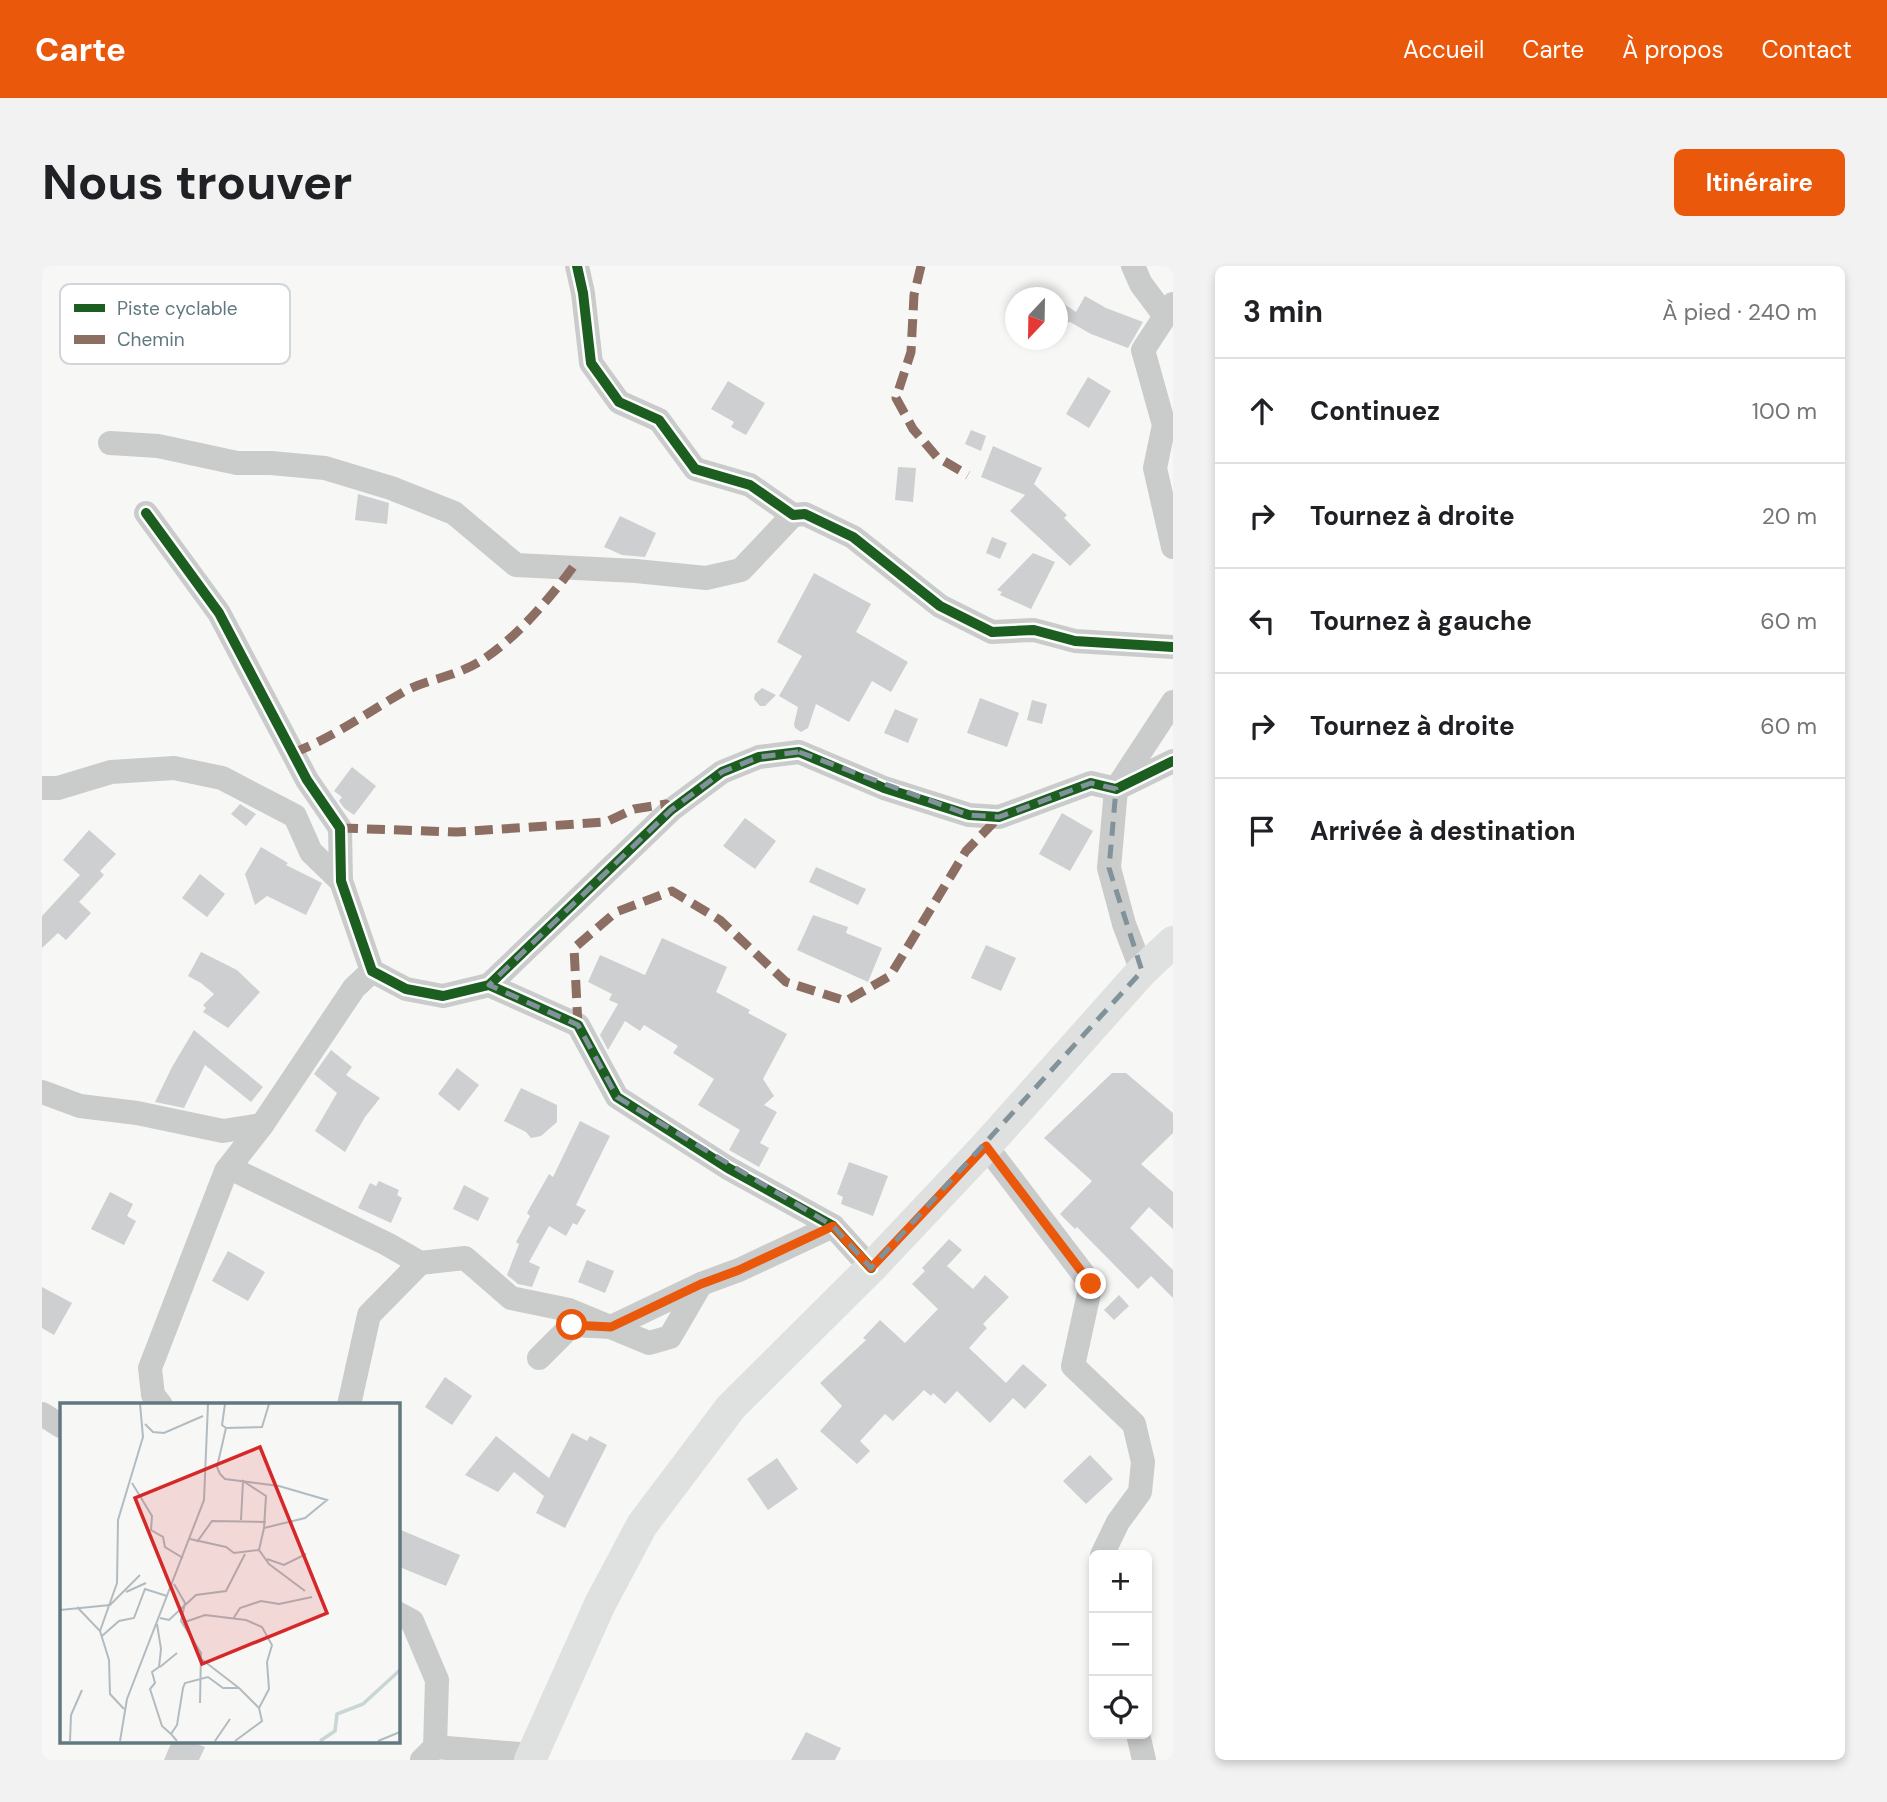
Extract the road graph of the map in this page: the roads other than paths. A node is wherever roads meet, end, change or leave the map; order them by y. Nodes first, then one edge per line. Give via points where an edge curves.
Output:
1 (577, 266) edge
2 (1133, 266) edge
3 (1169, 310) edge
4 (110, 443) dead end
5 (146, 513) dead end
6 (793, 515) junction
7 (1173, 547) edge
8 (1173, 647) edge
9 (1173, 702) edge
10 (1173, 761) edge
11 (42, 788) edge
12 (1116, 789) junction
13 (341, 881) junction
14 (1173, 942) edge
15 (372, 971) junction
16 (1142, 971) junction
17 (489, 985) junction
18 (42, 1092) edge
19 (262, 1125) junction
20 (986, 1146) junction
21 (230, 1168) junction
22 (833, 1226) junction
23 (420, 1263) junction
24 (871, 1268) junction
25 (701, 1284) junction
26 (611, 1327) junction
27 (539, 1357) dead end
28 (159, 1403) edge
29 (349, 1403) edge
30 (42, 1415) edge
31 (60, 1425) edge
32 (1104, 1550) edge
33 (399, 1614) edge
34 (1139, 1739) edge
35 (429, 1753) edge
36 (531, 1758) edge
37 (1144, 1760) edge

1 - 6 street via 591,363 619,402 659,420 695,469 750,485
2 - 3 street via 1141,284
3 - 7 street via 1143,350 1164,425 1155,468
4 - 6 street via 158,446 237,463 325,468 454,513 516,565 706,578 741,570
5 - 13 street via 219,613 307,780 340,828
6 - 8 street via 805,514 853,537 940,606 992,632 1034,630 1075,641
9 - 12 street
10 - 12 street
11 - 13 street via 58,788 111,772 174,768 222,778 295,816 311,852
12 - 16 street via 1109,868
12 - 17 street via 1091,783 999,817 969,815 884,788 799,752 759,757 722,772 671,810
13 - 15 street
14 - 16 main road
15 - 17 street via 406,989 443,996
15 - 19 street via 354,988
16 - 20 main road
17 - 22 street via 578,1025 617,1097 728,1168
18 - 19 street via 80,1106 223,1132
19 - 21 street
20 - 24 main road
20 - 32 street via 1091,1284 1073,1366 1133,1424 1138,1437 1143,1462 1140,1492
21 - 23 street
21 - 28 street via 150,1368 153,1395
22 - 24 street
22 - 25 street
23 - 26 street via 465,1258 511,1298 569,1310
23 - 29 street via 369,1315
24 - 36 main road via 731,1407 642,1525 600,1604
25 - 26 street
25 - 26 street via 670,1337 649,1343
26 - 27 street via 572,1325
30 - 31 street
33 - 35 street via 412,1620 437,1680
34 - 37 street
35 - 36 street

